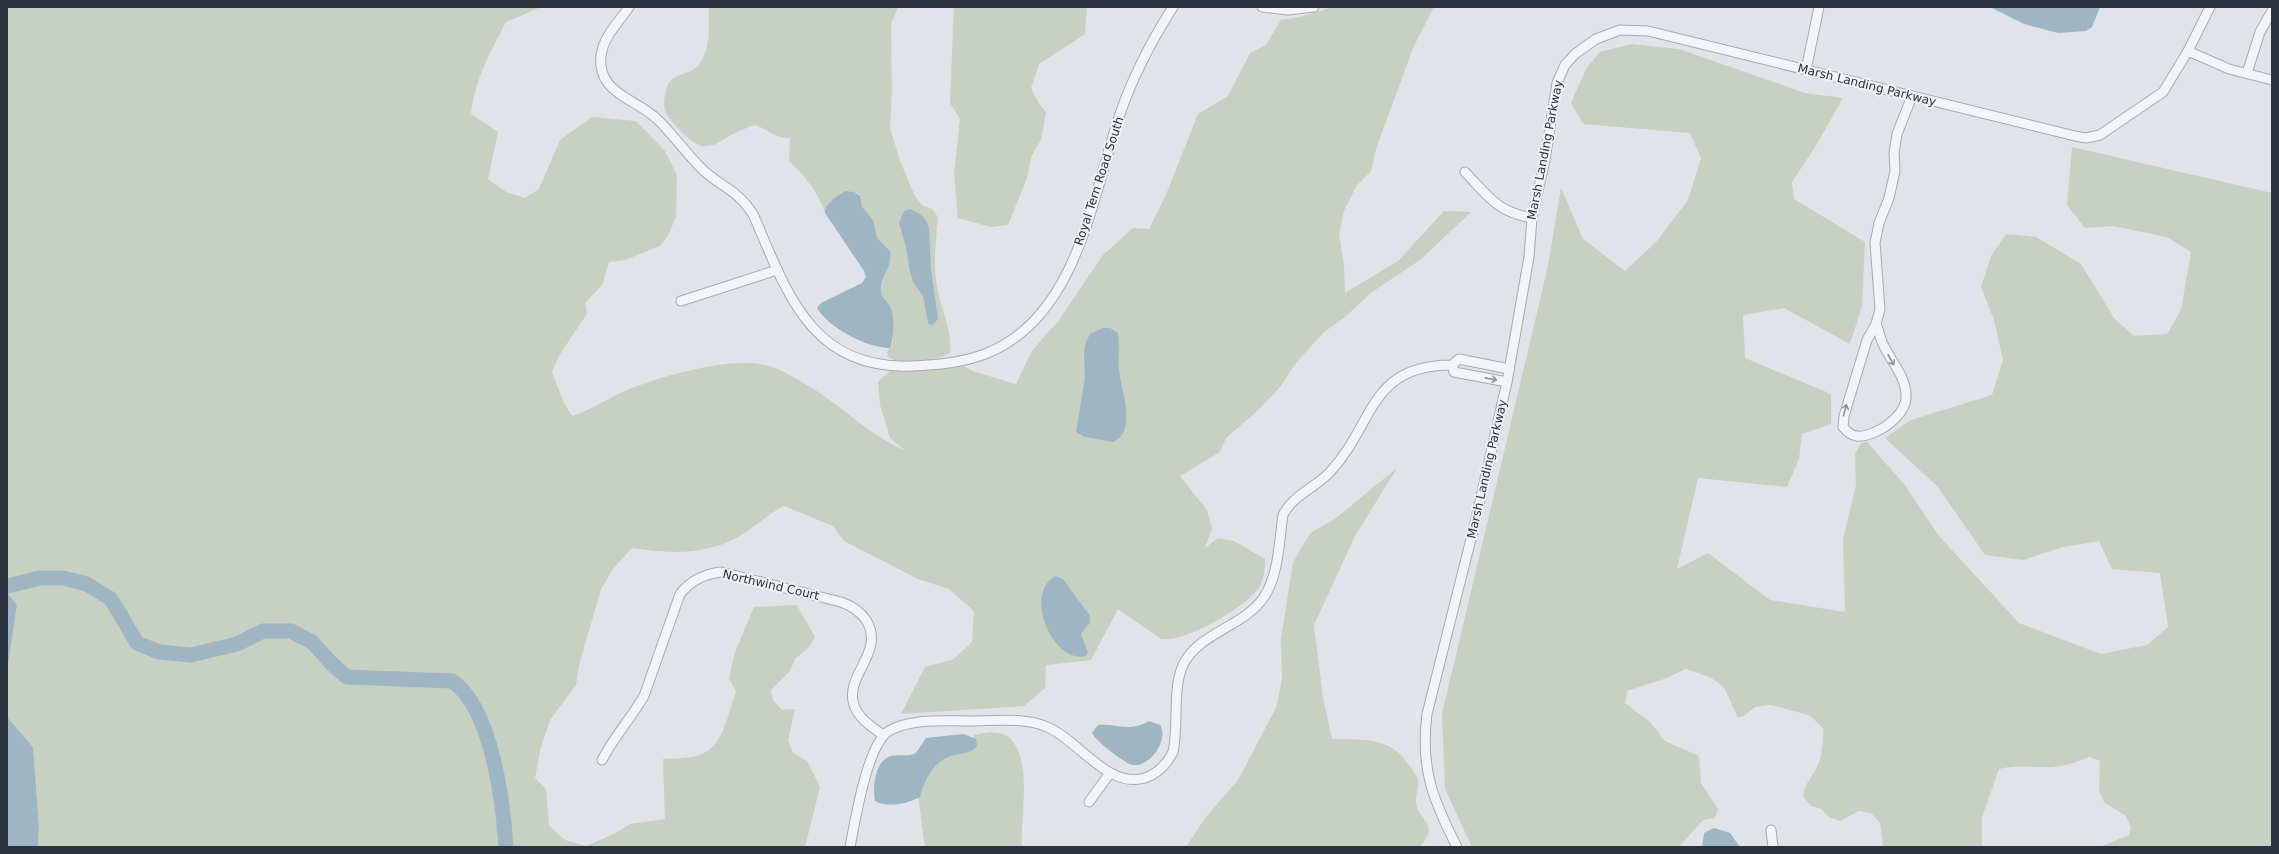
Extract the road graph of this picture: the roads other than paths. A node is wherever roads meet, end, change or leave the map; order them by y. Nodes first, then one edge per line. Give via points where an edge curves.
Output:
1 (629, 7) edge
2 (1173, 7) edge
3 (1262, 7) edge
4 (1314, 7) edge
5 (1820, 7) edge
6 (2210, 7) edge
7 (2272, 11) edge
8 (2188, 51) junction
9 (1806, 70) junction
10 (2248, 73) junction
11 (2272, 80) edge
12 (1912, 96) junction
13 (1465, 172) dead end
14 (1532, 218) junction
15 (777, 270) junction
16 (681, 301) dead end
17 (1876, 324) junction
18 (1479, 363) junction
19 (1452, 365) junction
20 (1509, 369) junction
21 (1476, 376) junction
22 (1507, 382) junction
23 (883, 736) junction
24 (602, 760) dead end
25 (1110, 773) junction
26 (1089, 802) dead end
27 (1771, 830) dead end
28 (850, 847) edge
29 (1457, 847) edge
30 (1773, 847) edge

1 - 15 street, Royal Tern Road South via 603,47 601,65 606,82 657,119 701,169 737,193 753,214
2 - 15 street, Royal Tern Road South via 1146,53 1132,84 1110,146 1089,220 1073,259 1052,298 1016,338 985,354 947,364 899,366 862,360 836,348 814,330 794,305
3 - 4 street via 1288,10
5 - 9 street
6 - 8 street, Marsh Landing Parkway
7 - 10 street via 2260,32
8 - 10 street via 2213,64
8 - 12 street, Marsh Landing Parkway via 2160,95 2106,132 2094,137 2074,136
9 - 12 street, Marsh Landing Parkway
9 - 14 street, Marsh Landing Parkway via 1648,31 1620,30 1596,39 1575,54 1565,65 1556,83 1545,160
10 - 11 street
12 - 17 street via 1897,134 1895,171 1875,243 1880,309
13 - 14 street via 1502,209 1515,215
14 - 20 street, Marsh Landing Parkway via 1529,256
15 - 16 street
17 -> 17 street via 1883,344 1901,376 1906,394 1902,410 1890,423 1860,437 1849,434 1843,427 1844,416 1867,340
18 - 19 street via 1459,359
18 - 20 street
18 - 21 street
19 - 21 street via 1454,372
19 - 25 street via 1422,368 1389,385 1373,404 1339,462 1329,474 1287,507 1283,515 1274,575 1263,598 1243,616 1200,644 1183,665 1178,684 1175,742 1173,752 1164,766 1150,776 1140,779 1122,778
20 - 22 street, Marsh Landing Parkway
21 -> 22 street
22 - 29 street, Marsh Landing Parkway via 1424,734 1425,760 1432,794
23 - 24 street, Northwind Court via 862,718 853,700 855,681 866,662 871,642 869,628 863,616 841,602 721,572 702,576 680,594 644,696 616,735
23 - 25 street via 904,725 927,722 1024,722 1042,725 1059,732
23 - 28 street via 874,750
25 - 26 street
27 - 30 street

